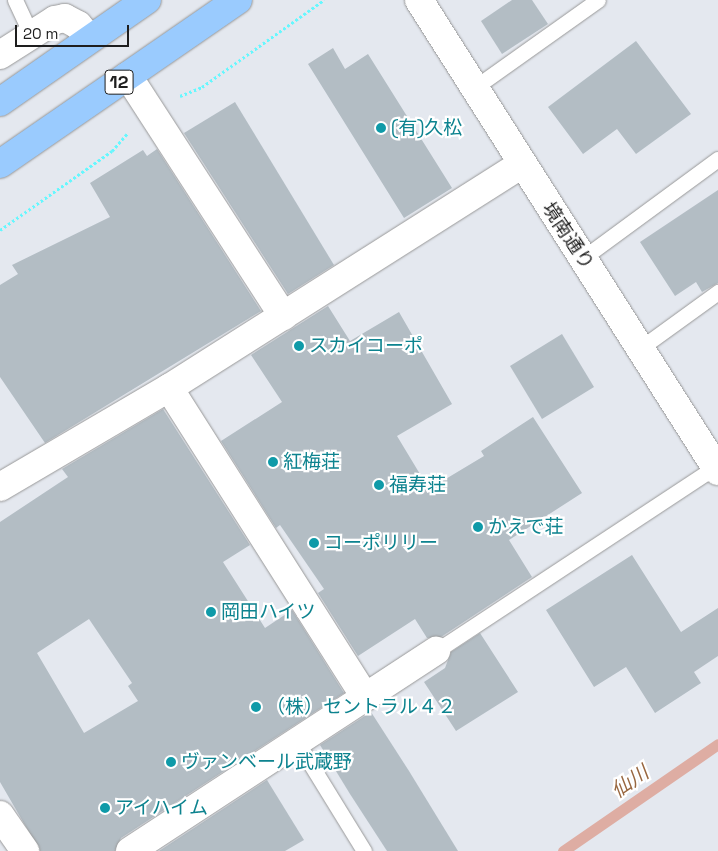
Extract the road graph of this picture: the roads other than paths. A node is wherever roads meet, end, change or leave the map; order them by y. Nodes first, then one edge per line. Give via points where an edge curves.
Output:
1 (15, 0) edge
2 (147, 0) edge
3 (238, 0) edge
4 (419, 0) edge
5 (598, 0) edge
6 (31, 34) junction
7 (90, 39) junction
8 (0, 55) edge
9 (128, 76) junction
10 (474, 88) junction
11 (0, 102) edge
12 (718, 158) edge
13 (0, 164) edge
14 (522, 165) junction
15 (583, 258) junction
16 (718, 292) edge
17 (283, 316) junction
18 (642, 347) junction
19 (168, 388) junction
20 (717, 469) edge
21 (0, 487) edge
22 (436, 650) joint
23 (365, 697) junction
24 (296, 742) junction
25 (0, 815) edge
26 (25, 851) edge
27 (130, 851) edge
28 (364, 851) edge

1 - 6 lane
2 - 7 main road
3 - 9 main road, 12
4 - 10 street, 境南通り
5 - 10 lane
6 - 7 street via 65,18
6 - 8 street
7 - 11 main road
9 - 13 main road, 12
9 - 17 street
10 - 14 street, 境南通り
12 - 15 lane
14 - 15 street, 境南通り
14 - 17 street
15 - 18 street, 境南通り
16 - 18 lane
17 - 19 street
18 - 20 street, 境南通り
19 - 21 street
19 - 23 street
20 - 22 lane
22 - 23 street
23 - 24 street
24 - 27 street
24 - 28 lane
25 - 26 street

